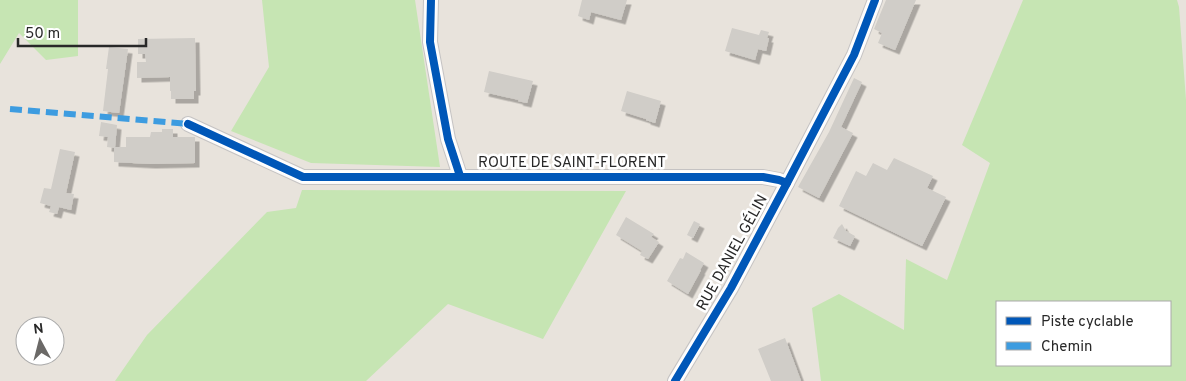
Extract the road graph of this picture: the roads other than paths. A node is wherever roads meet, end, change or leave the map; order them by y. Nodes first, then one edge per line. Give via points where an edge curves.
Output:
1 (431, 0) edge
2 (875, 0) edge
3 (188, 124) dead end
4 (460, 176) junction
5 (787, 183) junction
6 (675, 381) edge

1 - 4 street via 430,42 448,139
2 - 5 street, RUE DANIEL GÉLIN via 854,55
3 - 4 street, ROUTE DE SAINT-FLORENT via 302,177
4 - 5 street, ROUTE DE SAINT-FLORENT via 763,177
5 - 6 street, RUE DANIEL GÉLIN via 732,288

